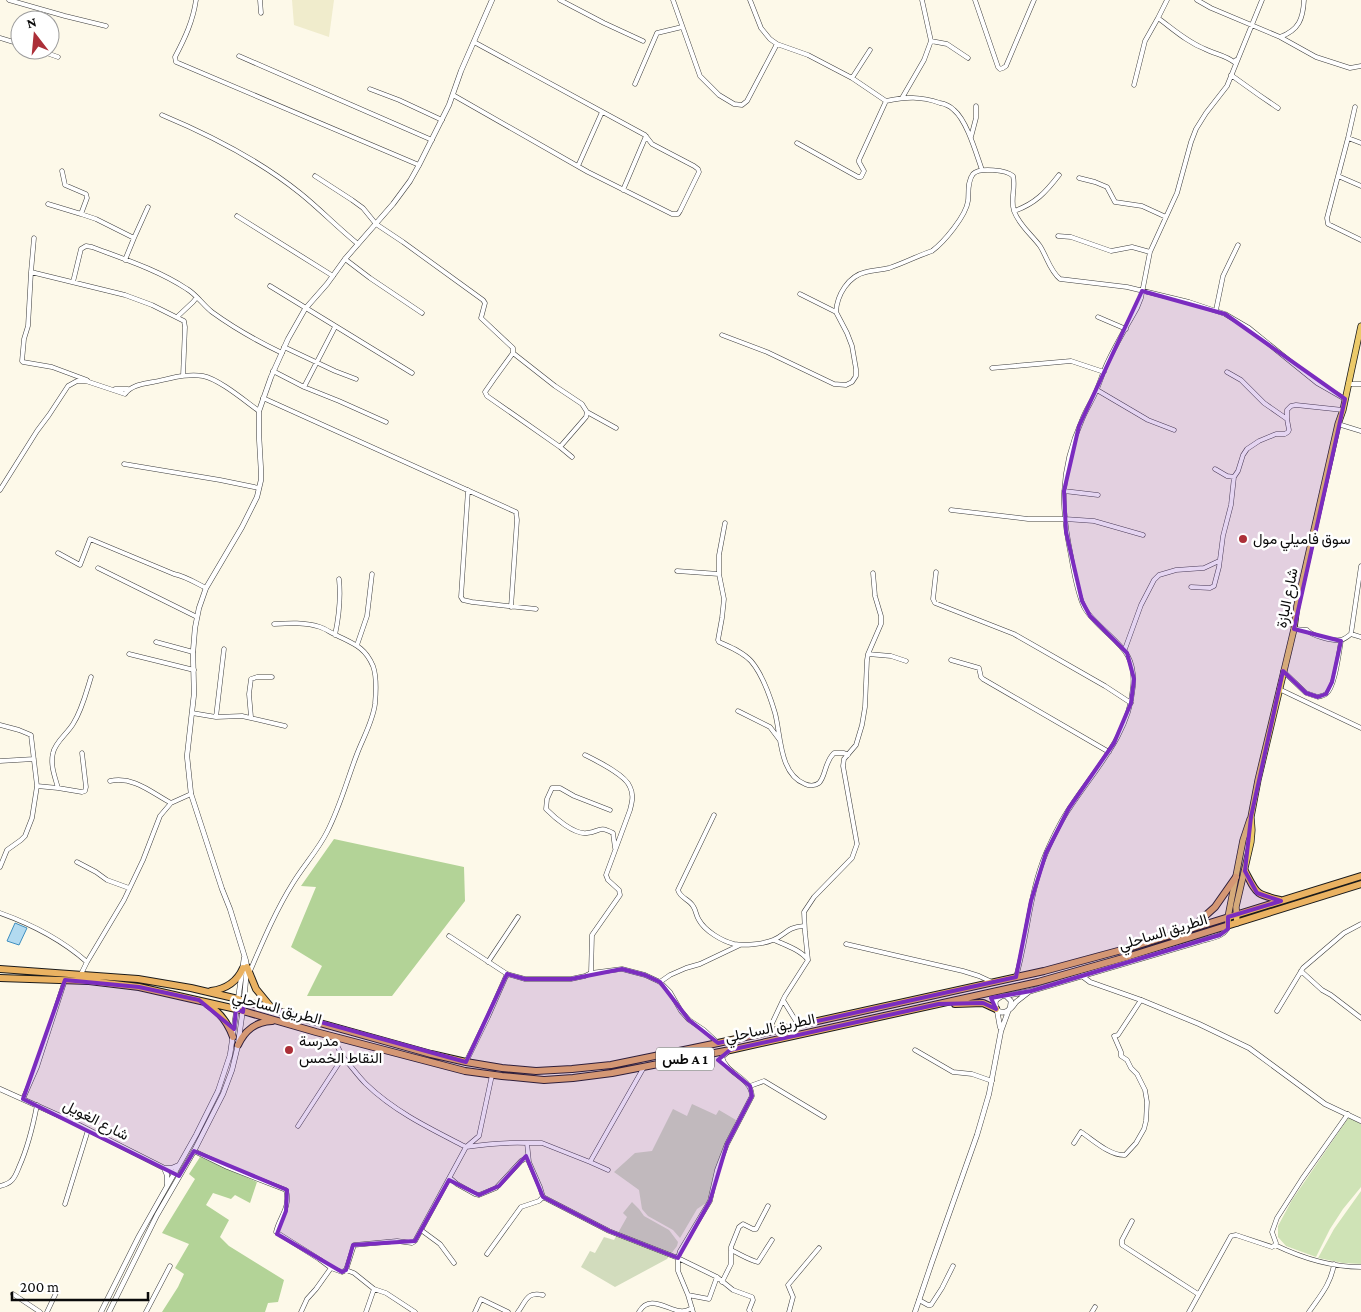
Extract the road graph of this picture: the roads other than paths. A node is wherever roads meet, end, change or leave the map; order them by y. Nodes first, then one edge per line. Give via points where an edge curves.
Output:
1 (10, 0) edge
2 (196, 0) edge
3 (260, 0) edge
4 (492, 0) edge
5 (560, 0) edge
6 (672, 0) edge
7 (750, 0) edge
8 (922, 0) edge
9 (976, 0) edge
10 (1034, 0) edge
11 (1168, 0) edge
12 (1197, 0) edge
13 (1262, 0) edge
14 (1304, 0) edge
15 (262, 13) dead end
16 (1158, 18) junction
17 (1251, 25) junction
18 (106, 26) dead end
19 (682, 27) junction
20 (1280, 37) junction
21 (643, 41) dead end
22 (930, 41) junction
23 (474, 42) junction
24 (776, 44) junction
25 (870, 50) dead end
26 (240, 56) dead end
27 (968, 58) dead end
28 (1238, 59) junction
29 (1361, 66) edge
30 (1231, 75) junction
31 (852, 78) junction
32 (635, 84) dead end
33 (1134, 85) dead end
34 (370, 89) dead end
35 (453, 95) junction
36 (902, 98) junction
37 (886, 101) junction
38 (976, 106) dead end
39 (1355, 107) dead end
40 (1278, 108) dead end
41 (602, 112) junction
42 (162, 115) dead end
43 (442, 120) junction
44 (646, 136) junction
45 (970, 137) junction
46 (1348, 138) junction
47 (432, 140) junction
48 (1361, 142) edge
49 (797, 143) dead end
50 (419, 165) junction
51 (578, 166) junction
52 (982, 170) junction
53 (62, 171) dead end
54 (1059, 174) dead end
55 (315, 176) dead end
56 (1338, 176) junction
57 (1079, 178) dead end
58 (1361, 186) edge
59 (623, 190) junction
60 (48, 204) dead end
61 (148, 207) dead end
62 (1014, 211) junction
63 (81, 214) junction
64 (237, 216) dead end
65 (1166, 217) junction
66 (376, 224) junction
67 (1058, 236) dead end
68 (34, 238) dead end
69 (134, 238) junction
70 (1361, 240) edge
71 (358, 244) junction
72 (1238, 245) dead end
73 (1150, 252) junction
74 (344, 259) junction
75 (125, 260) junction
76 (31, 272) junction
77 (333, 276) junction
78 (73, 282) junction
79 (270, 286) dead end
80 (1142, 291) junction
81 (800, 294) dead end
82 (197, 297) junction
83 (306, 309) junction
84 (1216, 310) junction
85 (836, 312) junction
86 (422, 313) dead end
87 (178, 317) junction
88 (1098, 317) dead end
89 (1361, 326) edge
90 (335, 327) junction
91 (1126, 329) junction
92 (722, 334) dead end
93 (284, 347) junction
94 (282, 353) junction
95 (514, 354) junction
96 (317, 362) junction
97 (992, 368) dead end
98 (273, 371) junction
99 (1104, 372) junction
100 (1228, 372) dead end
101 (412, 373) dead end
102 (183, 376) junction
103 (356, 379) dead end
104 (1348, 384) junction
105 (1361, 384) edge
106 (304, 387) junction
107 (128, 389) junction
108 (1097, 390) junction
109 (263, 398) junction
110 (1345, 399) junction
111 (1343, 410) junction
112 (259, 411) junction
113 (587, 412) junction
114 (1286, 419) junction
115 (386, 422) dead end
116 (1338, 424) junction
117 (616, 428) dead end
118 (1174, 430) dead end
119 (1361, 431) edge
120 (560, 447) junction
121 (572, 456) dead end
122 (124, 464) dead end
123 (1216, 469) dead end
124 (1234, 477) junction
125 (259, 488) junction
126 (0, 490) edge
127 (468, 490) junction
128 (1064, 491) junction
129 (1098, 495) dead end
130 (951, 510) dead end
131 (1065, 519) junction
132 (725, 523) dead end
133 (1143, 535) dead end
134 (58, 553) dead end
135 (1220, 561) junction
136 (1361, 566) edge
137 (98, 568) dead end
138 (676, 571) dead end
139 (936, 572) dead end
140 (873, 573) dead end
141 (372, 574) dead end
142 (719, 574) junction
143 (339, 579) dead end
144 (1191, 587) dead end
145 (206, 588) junction
146 (511, 607) junction
147 (536, 609) dead end
148 (197, 617) junction
149 (274, 624) dead end
150 (1294, 629) junction
151 (334, 634) junction
152 (1351, 634) junction
153 (1361, 636) edge
154 (1341, 640) junction
155 (156, 642) dead end
156 (357, 645) junction
157 (224, 649) dead end
158 (1125, 649) junction
159 (194, 652) junction
160 (129, 654) dead end
161 (868, 654) junction
162 (951, 660) dead end
163 (906, 661) dead end
164 (194, 670) junction
165 (1283, 671) junction
166 (91, 677) dead end
167 (272, 677) dead end
168 (1279, 689) junction
169 (1131, 703) junction
170 (738, 711) dead end
171 (192, 713) junction
172 (216, 717) junction
173 (251, 717) junction
174 (0, 725) edge
175 (285, 726) dead end
176 (1361, 728) edge
177 (780, 740) junction
178 (1109, 752) junction
179 (82, 753) dead end
180 (586, 755) dead end
181 (848, 755) junction
182 (34, 759) junction
183 (0, 761) edge
184 (110, 781) dead end
185 (37, 786) junction
186 (58, 788) junction
187 (191, 794) junction
188 (171, 803) junction
189 (610, 810) dead end
190 (714, 815) dead end
191 (1251, 817) junction
192 (615, 850) junction
193 (77, 862) dead end
194 (0, 867) edge
195 (1245, 871) junction
196 (1361, 876) edge
197 (1236, 877) junction
198 (1361, 884) edge
199 (129, 888) junction
200 (1282, 901) junction
201 (0, 913) edge
202 (1236, 914) junction
203 (1228, 917) junction
204 (518, 918) dead end
205 (1237, 923) junction
206 (1361, 924) edge
207 (1228, 925) junction
208 (804, 926) junction
209 (1193, 927) junction
210 (449, 936) dead end
211 (774, 940) junction
212 (846, 944) dead end
213 (740, 945) junction
214 (808, 960) junction
215 (87, 962) junction
216 (488, 962) junction
217 (0, 969) edge
218 (246, 969) junction
219 (1301, 971) junction
220 (1098, 972) junction
221 (591, 973) junction
222 (81, 974) junction
223 (507, 974) junction
224 (1082, 976) junction
225 (0, 978) edge
226 (1016, 978) junction
227 (65, 980) junction
228 (660, 982) junction
229 (994, 983) junction
230 (1099, 984) junction
231 (204, 991) junction
232 (1031, 991) junction
233 (1005, 996) junction
234 (199, 1000) junction
235 (241, 1000) junction
236 (784, 1000) junction
237 (1141, 1000) junction
238 (938, 1004) junction
239 (273, 1009) junction
240 (996, 1009) junction
241 (1010, 1009) junction
242 (1277, 1010) dead end
243 (240, 1011) junction
244 (1361, 1018) edge
245 (278, 1021) junction
246 (799, 1026) junction
247 (1001, 1031) junction
248 (768, 1032) junction
249 (332, 1036) junction
250 (233, 1037) junction
251 (718, 1043) junction
252 (238, 1045) junction
253 (730, 1050) junction
254 (915, 1050) dead end
255 (343, 1057) junction
256 (466, 1062) junction
257 (644, 1067) junction
258 (492, 1075) junction
259 (992, 1081) junction
260 (750, 1086) junction
261 (0, 1088) edge
262 (22, 1099) junction
263 (37, 1105) junction
264 (1348, 1114) junction
265 (824, 1117) dead end
266 (1361, 1121) edge
267 (298, 1126) dead end
268 (88, 1130) junction
269 (526, 1143) junction
270 (1074, 1143) dead end
271 (466, 1147) junction
272 (194, 1151) junction
273 (528, 1157) junction
274 (590, 1162) junction
275 (179, 1165) junction
276 (164, 1168) junction
277 (608, 1170) dead end
278 (174, 1173) junction
279 (180, 1176) junction
280 (450, 1178) junction
281 (167, 1185) junction
282 (0, 1186) edge
283 (543, 1197) junction
284 (65, 1204) dead end
285 (768, 1206) dead end
286 (1132, 1221) dead end
287 (421, 1230) junction
288 (772, 1240) dead end
289 (1275, 1245) junction
290 (819, 1248) dead end
291 (731, 1250) junction
292 (488, 1254) dead end
293 (678, 1258) junction
294 (454, 1263) dead end
295 (1334, 1264) junction
296 (170, 1266) dead end
297 (953, 1266) dead end
298 (1361, 1267) edge
299 (331, 1268) junction
300 (346, 1270) junction
301 (717, 1277) junction
302 (722, 1282) junction
303 (374, 1289) junction
304 (56, 1293) dead end
305 (13, 1294) dead end
306 (1198, 1294) junction
307 (543, 1295) dead end
308 (688, 1295) junction
309 (919, 1300) junction
310 (1095, 1307) dead end
311 (692, 1310) edge
312 (40, 1312) edge
313 (47, 1312) edge
314 (101, 1312) edge
315 (109, 1312) edge
316 (146, 1312) edge
317 (301, 1312) edge
318 (366, 1312) edge
319 (414, 1312) edge
320 (475, 1312) edge
321 (508, 1312) edge
322 (518, 1312) edge
323 (639, 1312) edge
324 (750, 1312) edge
325 (789, 1312) edge
326 (915, 1312) edge
327 (1092, 1312) edge
328 (1189, 1312) edge
329 (1309, 1312) edge

1 - 18 street
2 - 50 street via 189,29 175,56 176,62
3 - 15 street
4 - 23 street
5 - 21 street
6 - 19 street
7 - 24 street via 760,28
8 - 22 street
9 - 10 street via 1000,69 1006,66
11 - 16 street
12 - 17 street
13 - 17 street
14 - 20 street via 1298,24 1289,34
16 - 28 street via 1190,42 1234,62
16 - 33 street via 1145,41
17 - 20 street
17 - 28 street
19 - 24 street via 700,76 719,95 738,106 747,101
19 - 32 street via 656,33
20 - 29 street via 1316,57 1350,68
22 - 27 street via 947,44
22 - 36 street via 924,60
23 - 35 street
23 - 41 street
24 - 31 street via 808,55
25 - 31 street
26 - 47 street
28 - 30 street
30 - 40 street
30 - 65 street via 1227,86 1196,128 1177,193
31 - 37 street
34 - 43 street
35 - 43 street
35 - 51 street
36 - 37 street
36 - 45 street via 928,98 950,106 958,113
37 - 49 street via 859,160 864,171 861,177
38 - 45 street
39 - 46 street
41 - 44 street
41 - 51 street
42 - 71 street via 226,146 274,175 305,197
43 - 47 street
44 - 59 street
44 - 59 street via 652,144 694,166 699,172 678,214
45 - 52 street
46 - 48 street
46 - 56 street
47 - 50 street
50 - 66 street
51 - 59 street
52 - 62 street via 1008,172 1013,176
52 - 85 street via 971,176 963,214 938,247 889,268 858,275 840,294
53 - 63 street via 65,185 86,194
54 - 62 street via 1043,195
55 - 66 street via 363,208
56 - 58 street
56 - 70 street via 1328,224
57 - 65 street via 1107,187 1115,202 1142,206
60 - 63 street
61 - 69 street
62 - 80 street via 1060,279
63 - 69 street
64 - 77 street
65 - 73 street
66 - 71 street
66 - 95 street via 483,300 482,318 513,348
67 - 73 street via 1071,237 1111,251 1132,247
68 - 76 street
69 - 75 street
71 - 74 street
72 - 84 street via 1223,276
73 - 80 street
74 - 77 street
74 - 86 street
75 - 78 street via 84,247 79,254
75 - 82 street via 164,277
76 - 78 street
76 - 107 street via 29,317 22,361 52,367 110,388
77 - 83 street
78 - 87 street via 124,294
79 - 83 street
80 - 84 street
80 - 91 street
81 - 85 street
82 - 87 street
82 - 94 street via 237,329
83 - 90 street
83 - 93 street
84 - 110 street via 1249,328 1317,383
85 - 92 street via 852,346 856,369 856,376 846,386 834,384
87 - 102 street via 184,321 185,327
88 - 91 street
89 - 104 main road, شارع البازة
90 - 96 street
90 - 101 street
91 - 99 street
93 - 94 street
93 - 96 street
94 - 98 street
95 - 113 street via 582,404
95 - 120 street via 485,392
96 - 103 street
96 - 106 street
97 - 99 street via 1070,361
98 - 106 street
98 - 109 street
99 - 108 street
100 - 114 street
102 - 107 street
102 - 112 street via 201,375 212,379
104 - 105 street
104 - 110 main road, شارع البازة
106 - 115 street
107 - 126 street via 125,394 86,381 76,381 68,386
108 - 118 street via 1148,420
108 - 128 street via 1074,440
109 - 112 street
109 - 127 street
110 - 111 main road, شارع البازة
111 - 114 street via 1296,405 1287,410
111 - 116 main road, شارع البازة
112 - 125 street
113 - 117 street
113 - 120 street
114 - 124 street via 1288,432 1251,446 1243,454
116 - 119 street
116 - 150 main road, شارع البازة
120 - 121 street
122 - 125 street
123 - 124 street
124 - 135 street
125 - 145 street via 248,516
127 - 146 street via 516,512
127 - 146 street via 461,597 472,602
128 - 129 street
128 - 131 street
130 - 131 street via 1028,519
131 - 133 street via 1094,521
131 - 158 street via 1085,609
132 - 142 street via 718,556
134 - 145 street via 80,565 90,539
135 - 144 street via 1214,586
135 - 158 street via 1204,568 1159,575 1141,605
136 - 152 street
137 - 148 street
138 - 142 street
139 - 169 street via 935,603 1014,634
140 - 161 street via 881,624
141 - 156 street via 367,616
142 - 177 street via 724,599 718,642 743,654 762,678 775,712
143 - 151 street via 340,605
145 - 148 street
146 - 147 street
148 - 159 street
149 - 151 street via 311,625
150 - 154 street
150 - 165 main road, شارع البازة
151 - 156 street
152 - 153 street
152 - 154 street
154 - 165 street via 1330,690 1326,694 1318,698 1306,693
155 - 159 street
156 - 218 street via 368,658 376,682 370,721 327,833 294,882
157 - 172 street
158 - 169 street via 1132,668
159 - 164 street
160 - 164 street
161 - 163 street
161 - 181 street via 864,715 856,746
162 - 178 street via 979,668 983,679
164 - 171 street
165 - 168 main road, شارع البازة
166 - 186 street via 79,712 54,747 53,770
167 - 173 street via 250,679
168 - 176 street
168 - 191 main road, شارع البازة
169 - 178 street
170 - 177 street via 770,727
171 - 172 street
171 - 187 street via 188,756
172 - 173 street
173 - 175 street
174 - 182 street via 31,735
177 - 181 street via 790,771 807,785 819,783 829,757 834,753
178 - 226 street via 1069,808 1046,853 1031,901
179 - 186 street via 85,791
180 - 192 street via 630,785 632,802
181 - 208 street via 843,766 856,849 852,858 806,908
182 - 183 street
182 - 185 street
184 - 188 street via 136,783
185 - 186 street
185 - 194 street via 32,818 25,836 8,850
187 - 188 street
187 - 218 street via 244,952
188 - 199 street via 160,816
189 - 192 street via 560,788 552,788 546,809 576,831 585,834 604,828 613,833
190 - 213 street via 678,892 690,901 698,920 708,929
191 - 195 main road, شارع البازة via 1251,842
191 - 197 main road, شارع البازة
192 - 221 street via 606,878 620,895 592,935
193 - 199 street via 107,880
195 - 200 highway via 1257,893
195 - 202 main road, شارع البازة
196 - 200 highway, الطريق الساحلي / طس A 1
197 - 203 main road, شارع البازة
197 - 209 highway via 1215,907
198 - 205 highway, الطريق الساحلي / طس A 1
199 - 215 street
200 - 202 highway, الطريق الساحلي / طس A 1
201 - 215 street via 43,932
202 - 203 highway, الطريق الساحلي / طس A 1
202 - 205 main road, شارع البازة
203 - 207 main road, شارع البازة
203 - 209 highway, الطريق الساحلي / طس A 1
204 - 216 street
205 - 207 highway, الطريق الساحلي / طس A 1
206 - 219 street via 1344,933
207 - 220 street via 1224,933
207 - 238 highway, الطريق الساحلي / طس A 1 via 1056,977
208 - 211 street via 790,929
208 - 214 street
209 - 226 highway, الطريق الساحلي / طس A 1
210 - 216 street
211 - 213 street
211 - 214 street
212 - 229 street via 963,971
213 - 228 street
214 - 236 street
215 - 222 street
216 - 223 street
217 - 222 highway, الطريق الساحلي / طس A 1
218 - 231 highway via 230,985
218 - 235 street
218 - 239 highway via 259,994
219 - 242 street
219 - 244 street
220 - 224 street
220 - 230 street
221 - 223 street via 571,979 525,979
221 - 228 street via 622,969
222 - 231 highway, الطريق الساحلي / طس A 1 via 138,979
223 - 256 street
224 - 230 street
224 - 232 street
225 - 227 highway, الطريق الساحلي / طس A 1
226 - 229 highway, الطريق الساحلي / طس A 1
227 - 234 highway, الطريق الساحلي / طس A 1 via 138,987
227 - 262 street via 37,1067
228 - 251 street via 689,1020
229 - 246 highway, الطريق الساحلي / طس A 1
230 - 237 street
231 - 235 highway, الطريق الساحلي / طس A 1
232 - 233 street
232 - 241 street
233 - 240 street via 996,1000
233 - 241 street via 1011,1001
234 - 243 highway, الطريق الساحلي / طس A 1
234 - 250 highway via 221,1016
235 - 239 highway, الطريق الساحلي / طس A 1
235 - 243 street
236 - 246 street
236 - 248 street
237 - 264 street via 1250,1048 1325,1104
237 - 270 street via 1118,1035 1114,1036 1121,1056 1128,1060 1144,1090 1147,1102 1144,1129 1125,1155 1110,1152 1081,1132
238 - 240 highway via 983,1003
238 - 253 highway, الطريق الساحلي / طس A 1
239 - 256 highway, الطريق الساحلي / طس A 1
240 - 241 street via 1002,1012
240 - 247 street
241 - 247 street
243 - 245 highway, الطريق الساحلي / طس A 1
243 - 250 street
243 - 252 street
245 - 249 highway, الطريق الساحلي / طس A 1
245 - 252 highway via 251,1027
246 - 248 highway, الطريق الساحلي / طس A 1
247 - 259 street
248 - 251 highway, الطريق الساحلي / طس A 1
249 - 255 street
249 - 258 highway, الطريق الساحلي / طس A 1 via 465,1071
250 - 275 street via 218,1091
251 - 256 highway, الطريق الساحلي / طس A 1 via 611,1065 572,1069 536,1071
252 - 272 street via 223,1094
253 - 257 highway, الطريق الساحلي / طس A 1
253 - 260 street via 722,1057 724,1064
254 - 259 street via 953,1072
255 - 267 street
255 - 271 street via 365,1083 399,1110
257 - 258 highway, الطريق الساحلي / طس A 1 via 544,1080
257 - 274 street
258 - 271 street via 479,1136
259 - 309 street via 977,1135
260 - 265 street via 764,1081
260 - 293 street via 752,1096 717,1170 710,1201
261 - 262 street, شارع الغويل
262 - 263 street, شارع الغويل
263 - 268 street, شارع الغويل
263 - 282 street via 32,1130 16,1173 11,1182
264 - 266 street
264 - 289 street via 1278,1218 1272,1232
268 - 276 street, شارع الغويل
268 - 284 street
269 - 271 street
269 - 273 street
269 - 274 street via 542,1143
271 - 280 street
272 - 279 street
272 - 299 street via 286,1190 286,1210 276,1232
273 - 280 street via 496,1188 479,1195
273 - 283 street
274 - 277 street
275 - 276 street
275 - 278 street
276 - 278 street, شارع الغويل
276 - 281 street
278 - 279 street, شارع الغويل
278 - 281 street
279 - 315 street
280 - 287 street
281 - 314 street
283 - 292 street via 521,1207
283 - 293 street via 609,1232
285 - 291 street via 756,1229 743,1224 740,1227
286 - 306 street via 1122,1246
287 - 294 street via 440,1244
287 - 300 street via 412,1243 397,1241 354,1245
288 - 291 street via 758,1262
289 - 295 street via 1294,1254
289 - 306 street via 1272,1247 1234,1234
290 - 325 street via 788,1285 794,1297
291 - 302 street via 731,1264
293 - 301 street
293 - 308 street via 678,1271
295 - 298 street
295 - 329 street via 1329,1283
296 - 316 street
297 - 309 street via 931,1304 928,1306
299 - 300 street via 342,1272
299 - 317 street via 307,1298
300 - 303 street via 358,1275
301 - 302 street
301 - 308 street via 709,1300
302 - 324 street via 752,1297
303 - 318 street
303 - 319 street via 395,1298
304 - 313 street
305 - 312 street
306 - 328 street
307 - 322 street via 529,1295
308 - 311 street
309 - 326 street
310 - 327 street
311 - 323 street via 681,1312 652,1303 646,1304
320 - 321 street via 481,1299

